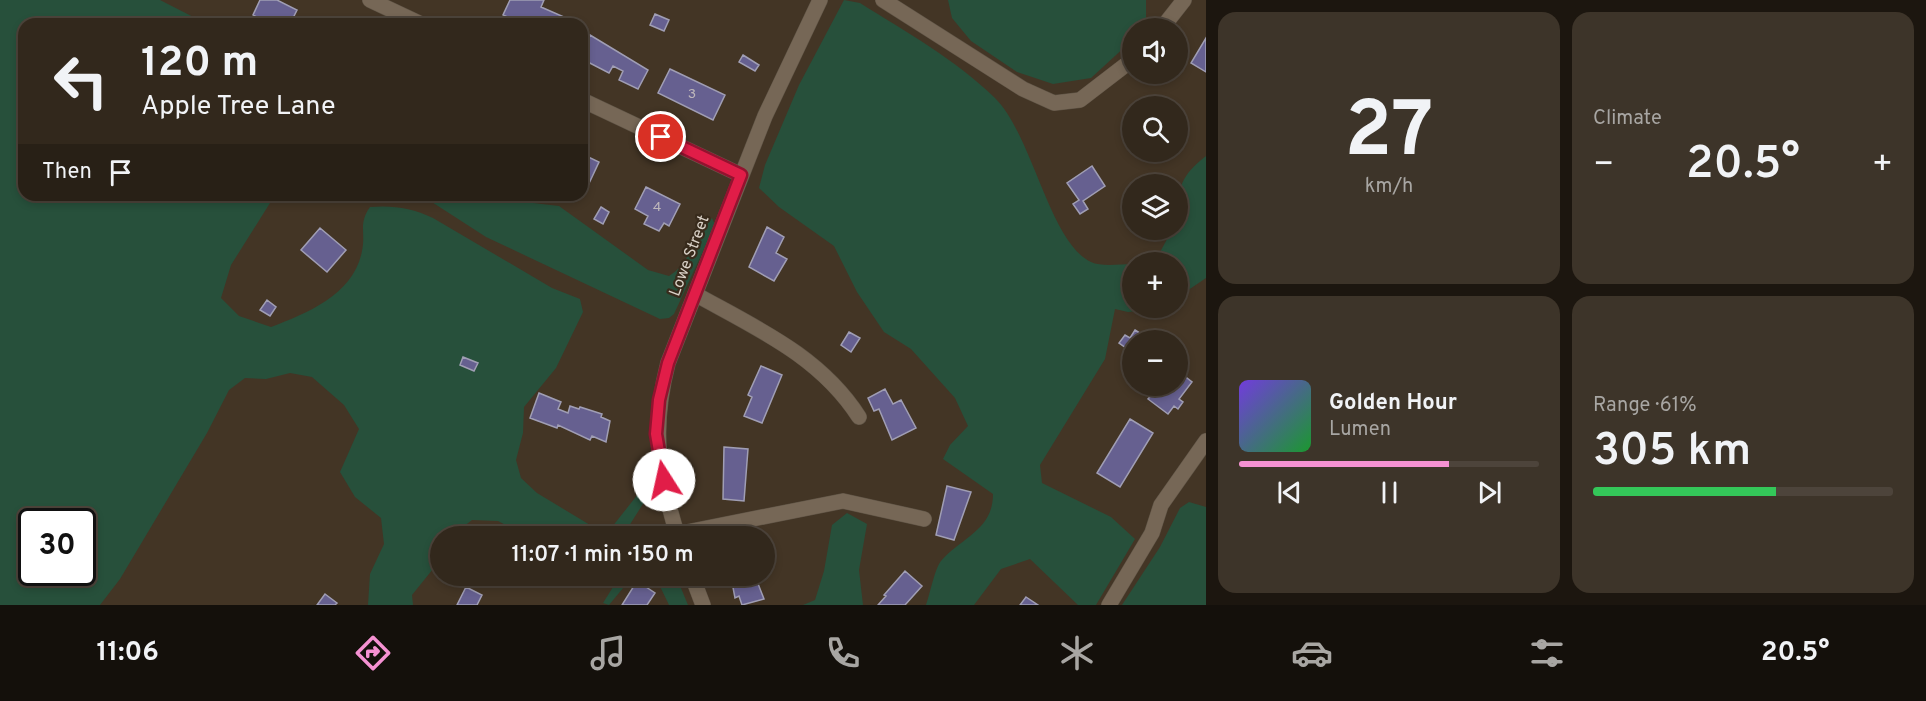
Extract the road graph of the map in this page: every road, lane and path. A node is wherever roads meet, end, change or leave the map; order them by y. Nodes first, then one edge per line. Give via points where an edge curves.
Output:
1 (370, 0) edge
2 (820, 0) edge
3 (883, 0) edge
4 (1184, 0) edge
5 (408, 18) edge
6 (1170, 18) edge
7 (1122, 68) edge
8 (588, 103) edge
9 (741, 175) junction
10 (695, 294) junction
11 (859, 417) dead end
12 (1206, 441) edge
13 (924, 519) dead end
14 (675, 526) edge
15 (725, 526) edge
16 (696, 586) edge
17 (703, 605) edge
18 (1109, 605) edge

1 - 5 street
2 - 9 street, Lowe Street
3 - 7 street via 1023,89 1054,103 1080,100
4 - 6 street
8 - 9 street
9 - 10 street, Lowe Street
10 - 11 street via 792,347 825,374
10 - 14 street, Lowe Street via 675,339 659,400 656,434
12 - 18 street via 1161,505 1152,533
13 - 15 street via 843,501
16 - 17 street

